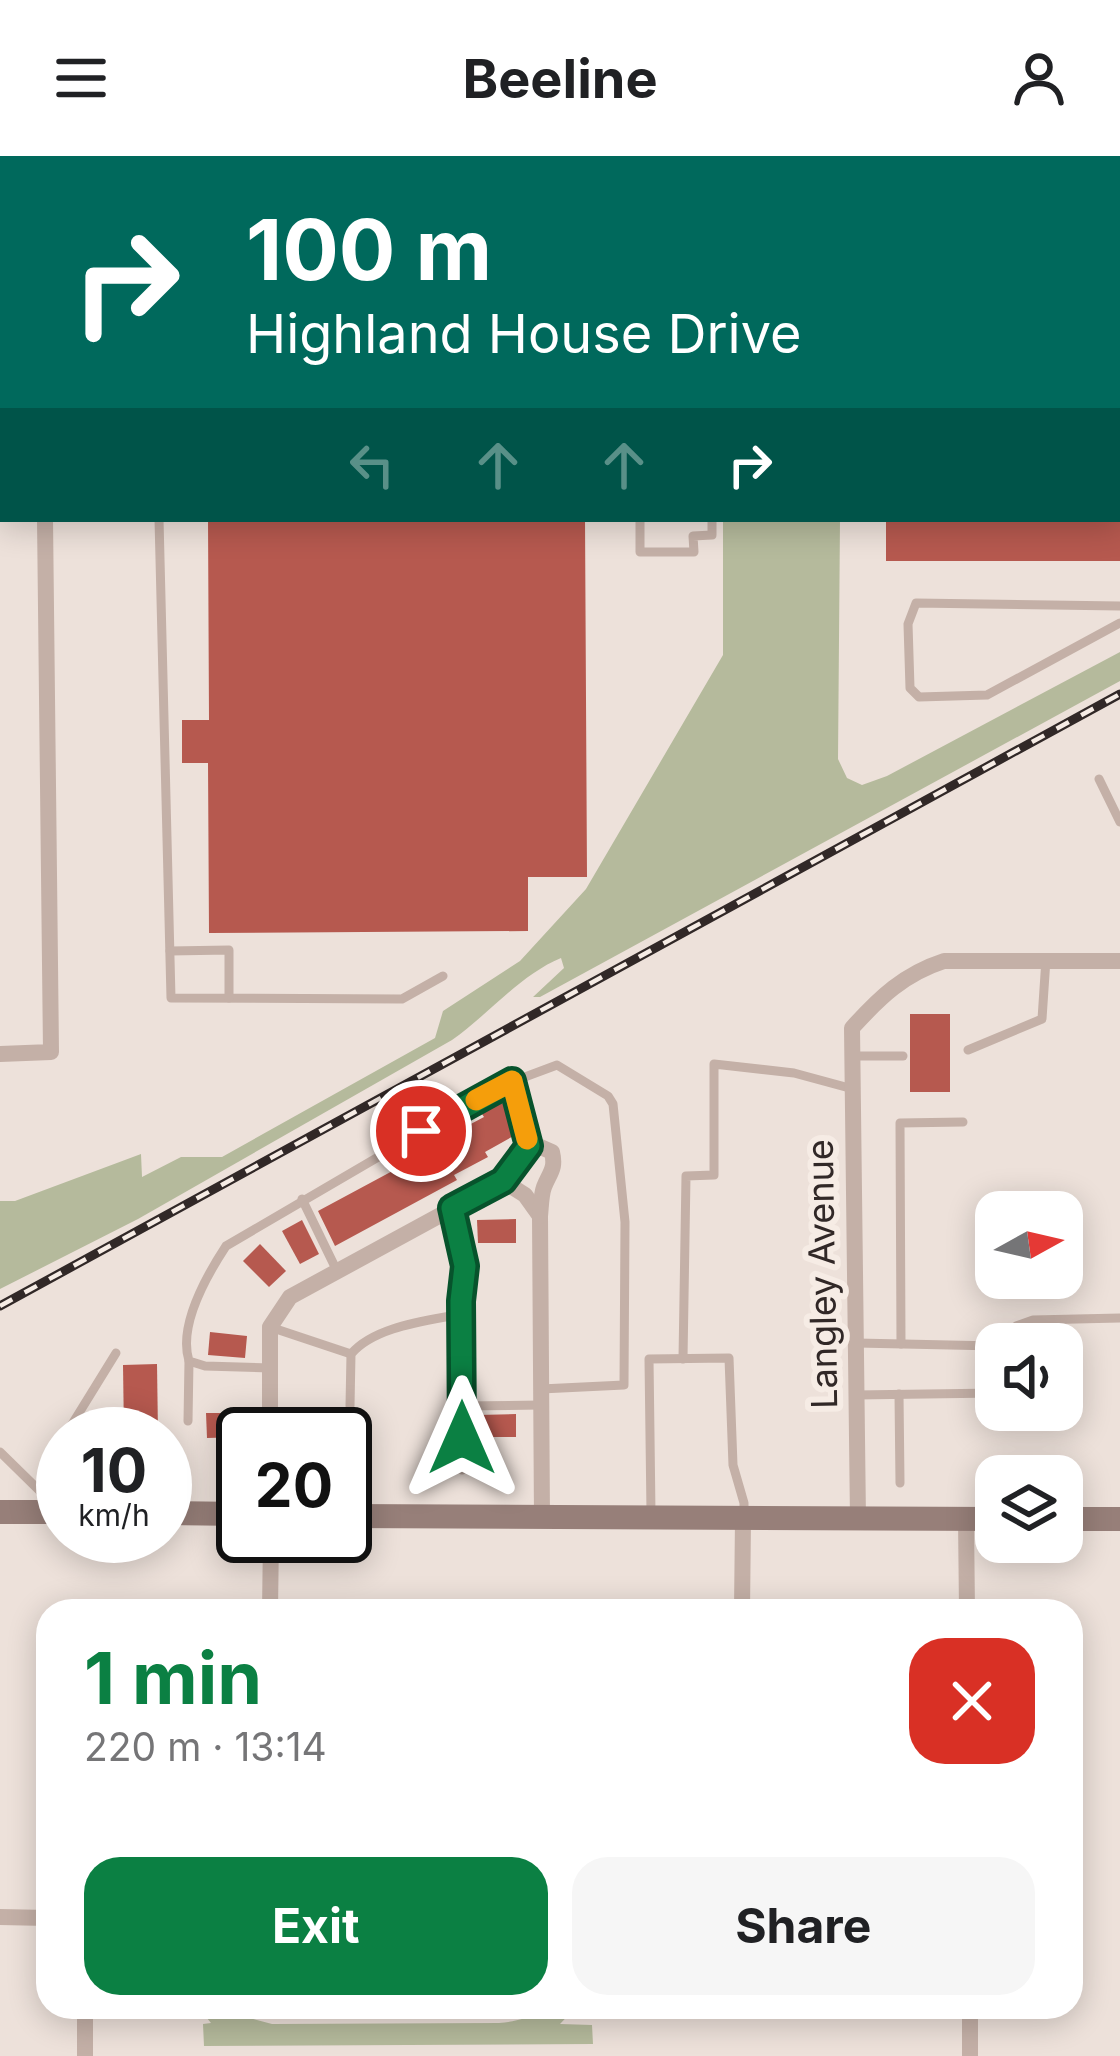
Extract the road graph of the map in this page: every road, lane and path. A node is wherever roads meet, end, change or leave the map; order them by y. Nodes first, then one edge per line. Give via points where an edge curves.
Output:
1 (45, 522) edge
2 (159, 522) edge
3 (640, 522) edge
4 (712, 522) edge
5 (1120, 606) edge
6 (1120, 622) edge
7 (1100, 779) dead end
8 (1120, 821) edge
9 (170, 951) junction
10 (1046, 959) junction
11 (1120, 961) edge
12 (443, 976) dead end
13 (229, 998) junction
14 (968, 1051) dead end
15 (0, 1054) edge
16 (903, 1056) dead end
17 (853, 1057) junction
18 (512, 1081) junction
19 (853, 1089) junction
20 (963, 1122) dead end
21 (529, 1146) junction
22 (503, 1181) junction
23 (302, 1199) junction
24 (452, 1208) junction
25 (540, 1216) junction
26 (336, 1269) junction
27 (461, 1314) junction
28 (1120, 1318) edge
29 (1023, 1323) edge
30 (270, 1327) junction
31 (856, 1343) junction
32 (901, 1344) junction
33 (975, 1346) edge
34 (116, 1353) dead end
35 (351, 1354) junction
36 (683, 1358) junction
37 (189, 1361) junction
38 (270, 1368) junction
39 (975, 1393) edge
40 (899, 1394) junction
41 (856, 1395) junction
42 (541, 1397) junction
43 (350, 1406) dead end
44 (462, 1406) junction
45 (82, 1407) edge
46 (188, 1407) edge
47 (270, 1407) edge
48 (0, 1452) edge
49 (17, 1469) junction
50 (462, 1470) dead end
51 (0, 1472) edge
52 (900, 1483) dead end
53 (36, 1489) edge
54 (36, 1509) edge
55 (0, 1512) edge
56 (372, 1516) edge
57 (542, 1519) junction
58 (858, 1519) junction
59 (967, 1519) junction
60 (975, 1519) edge
61 (1083, 1519) edge
62 (1120, 1519) edge
63 (651, 1520) junction
64 (743, 1520) junction
65 (271, 1563) edge
66 (270, 1599) edge
67 (742, 1599) edge
68 (967, 1599) edge
69 (0, 1917) edge
70 (36, 1918) edge
71 (85, 2019) edge
72 (970, 2019) edge
73 (85, 2056) edge
74 (970, 2056) edge

1 - 15 street via 51,1052
2 - 9 lane
3 - 4 lane via 640,552 694,552 693,536 712,535
5 - 6 lane via 916,604 908,624 910,688 919,697 987,694
7 - 8 lane
9 - 13 lane via 171,998
9 - 13 lane via 229,950
10 - 11 street
10 - 14 lane via 1042,1019
10 - 17 street, Langley Avenue via 944,961 920,969 852,1028
12 - 13 lane via 402,999
16 - 17 lane
17 - 19 street, Langley Avenue
18 - 21 lane
18 - 23 lane
18 - 42 lane via 557,1065 608,1096 620,1155 624,1385
19 - 31 street, Langley Avenue
19 - 36 lane via 794,1072 714,1064 714,1175 686,1176
20 - 32 lane via 900,1123
21 - 22 street
21 - 25 street via 546,1147 554,1160
22 - 24 street
22 - 25 street
23 - 26 lane
23 - 37 lane via 226,1246 184,1344
24 - 26 street
24 - 27 lane via 465,1266
25 - 42 street
26 - 30 street via 290,1297
27 - 35 lane via 397,1328
27 - 44 lane
28 - 29 lane
30 - 35 lane
30 - 38 street
31 - 32 lane
31 - 41 street, Langley Avenue
32 - 33 lane
34 - 45 lane
35 - 43 lane
36 - 63 lane via 649,1359
36 - 64 lane via 729,1358
37 - 38 lane
37 - 46 lane
38 - 47 street
39 - 40 lane
40 - 41 lane
40 - 52 lane
41 - 58 street, Langley Avenue
42 - 44 lane
42 - 57 street
44 - 50 lane
48 - 49 lane
49 - 51 lane
49 - 53 lane
54 - 55 street
56 - 57 street
57 - 63 street
58 - 59 street
58 - 64 street
59 - 60 street
59 - 68 street
61 - 62 street
63 - 64 street
64 - 67 street
65 - 66 street
69 - 70 street
71 - 73 street
72 - 74 street

